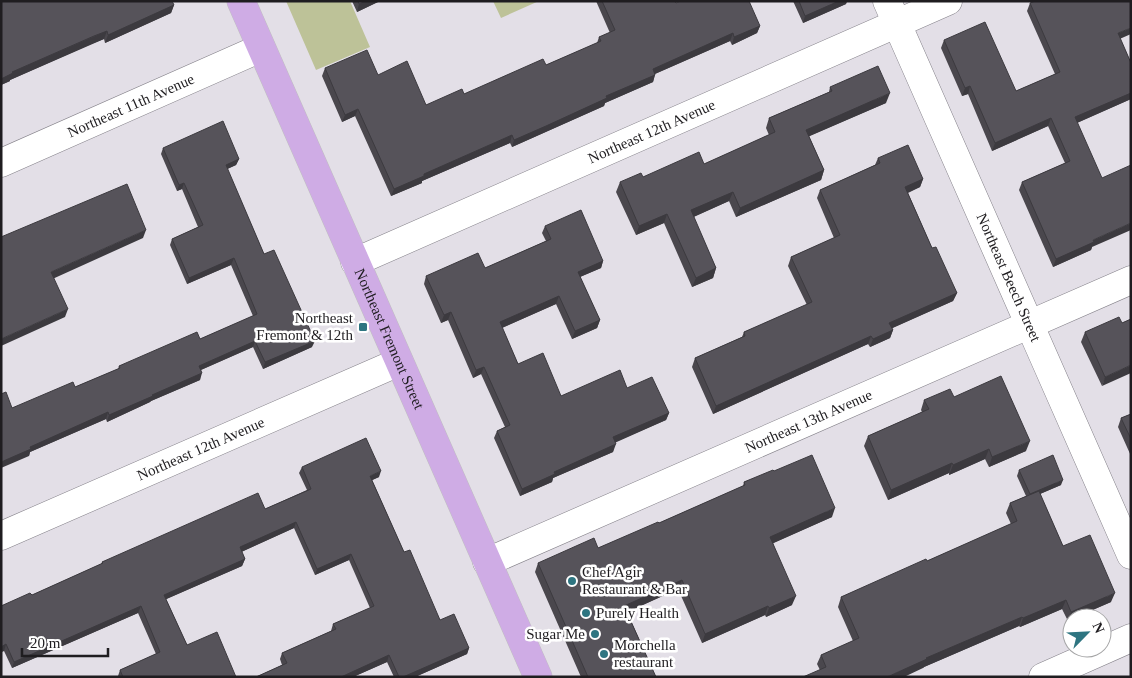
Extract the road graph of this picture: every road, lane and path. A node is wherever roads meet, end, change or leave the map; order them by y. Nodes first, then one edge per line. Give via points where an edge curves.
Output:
1 (241, 1) edge
2 (948, 1) edge
3 (892, 12) edge
4 (261, 48) junction
5 (1, 163) edge
6 (355, 262) junction
7 (1131, 280) edge
8 (1030, 324) junction
9 (399, 362) junction
10 (1, 536) edge
11 (1131, 555) edge
12 (487, 562) junction
13 (1131, 638) edge
14 (534, 676) edge
15 (1043, 677) edge

1 - 4 main road, Northeast Fremont Street
2 - 3 street, Northeast 12th Avenue
3 - 6 street, Northeast 12th Avenue
3 - 8 street, Northeast Beech Street
4 - 5 street, Northeast 11th Avenue
4 - 6 main road, Northeast Fremont Street
6 - 9 main road, Northeast Fremont Street
7 - 8 street, Northeast 13th Avenue
8 - 11 street, Northeast Beech Street
8 - 12 street, Northeast 13th Avenue
9 - 10 street, Northeast 12th Avenue
9 - 12 main road, Northeast Fremont Street
12 - 14 main road, Northeast Fremont Street
13 - 15 street

